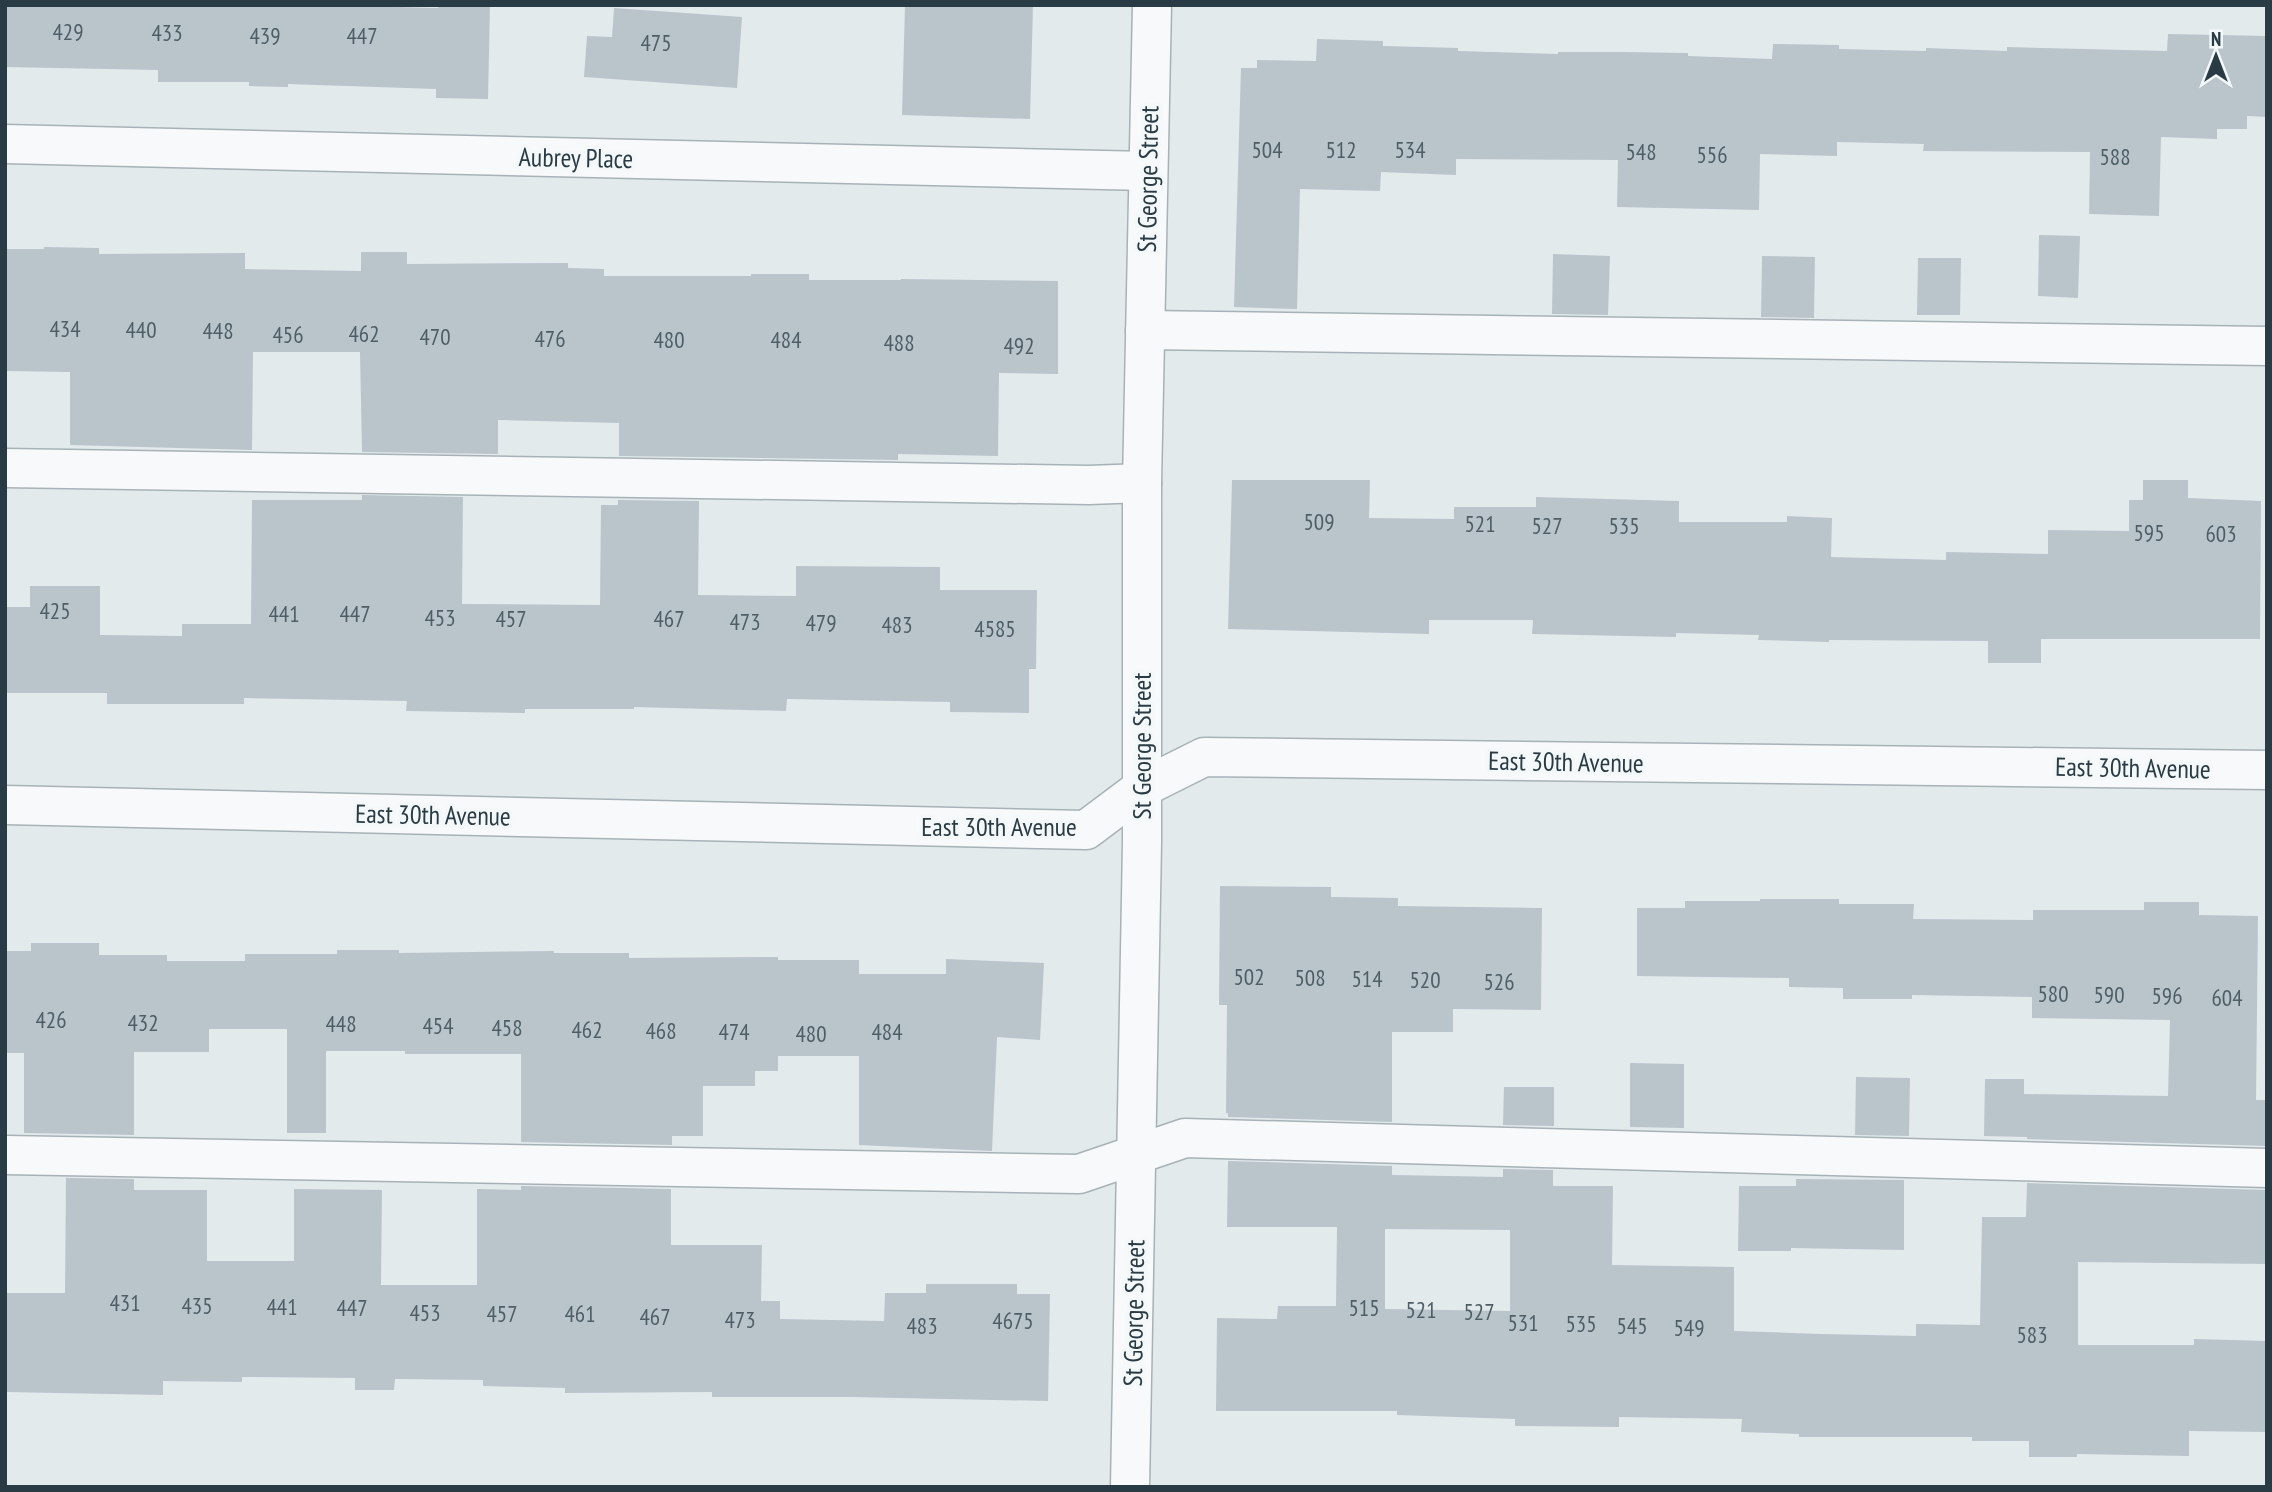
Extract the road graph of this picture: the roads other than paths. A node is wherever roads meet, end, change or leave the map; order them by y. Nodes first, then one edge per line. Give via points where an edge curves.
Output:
1 (1152, 5) edge
2 (5, 144) edge
3 (1147, 171) junction
4 (1145, 330) junction
5 (2267, 346) edge
6 (5, 468) edge
7 (1142, 483) junction
8 (2267, 770) edge
9 (1142, 788) junction
10 (5, 805) edge
11 (5, 1155) edge
12 (1137, 1155) junction
13 (2267, 1168) edge
14 (1130, 1487) edge

1 - 3 street, St George Street
2 - 3 street, Aubrey Place
3 - 4 street, St George Street
4 - 5 street
4 - 7 street, St George Street
6 - 7 street
7 - 9 street, St George Street
8 - 9 street, East 30th Avenue via 1204,757
9 - 10 street, East 30th Avenue via 1086,830
9 - 12 street, St George Street
11 - 12 street via 1079,1174
12 - 13 street via 1185,1139
12 - 14 street, St George Street

